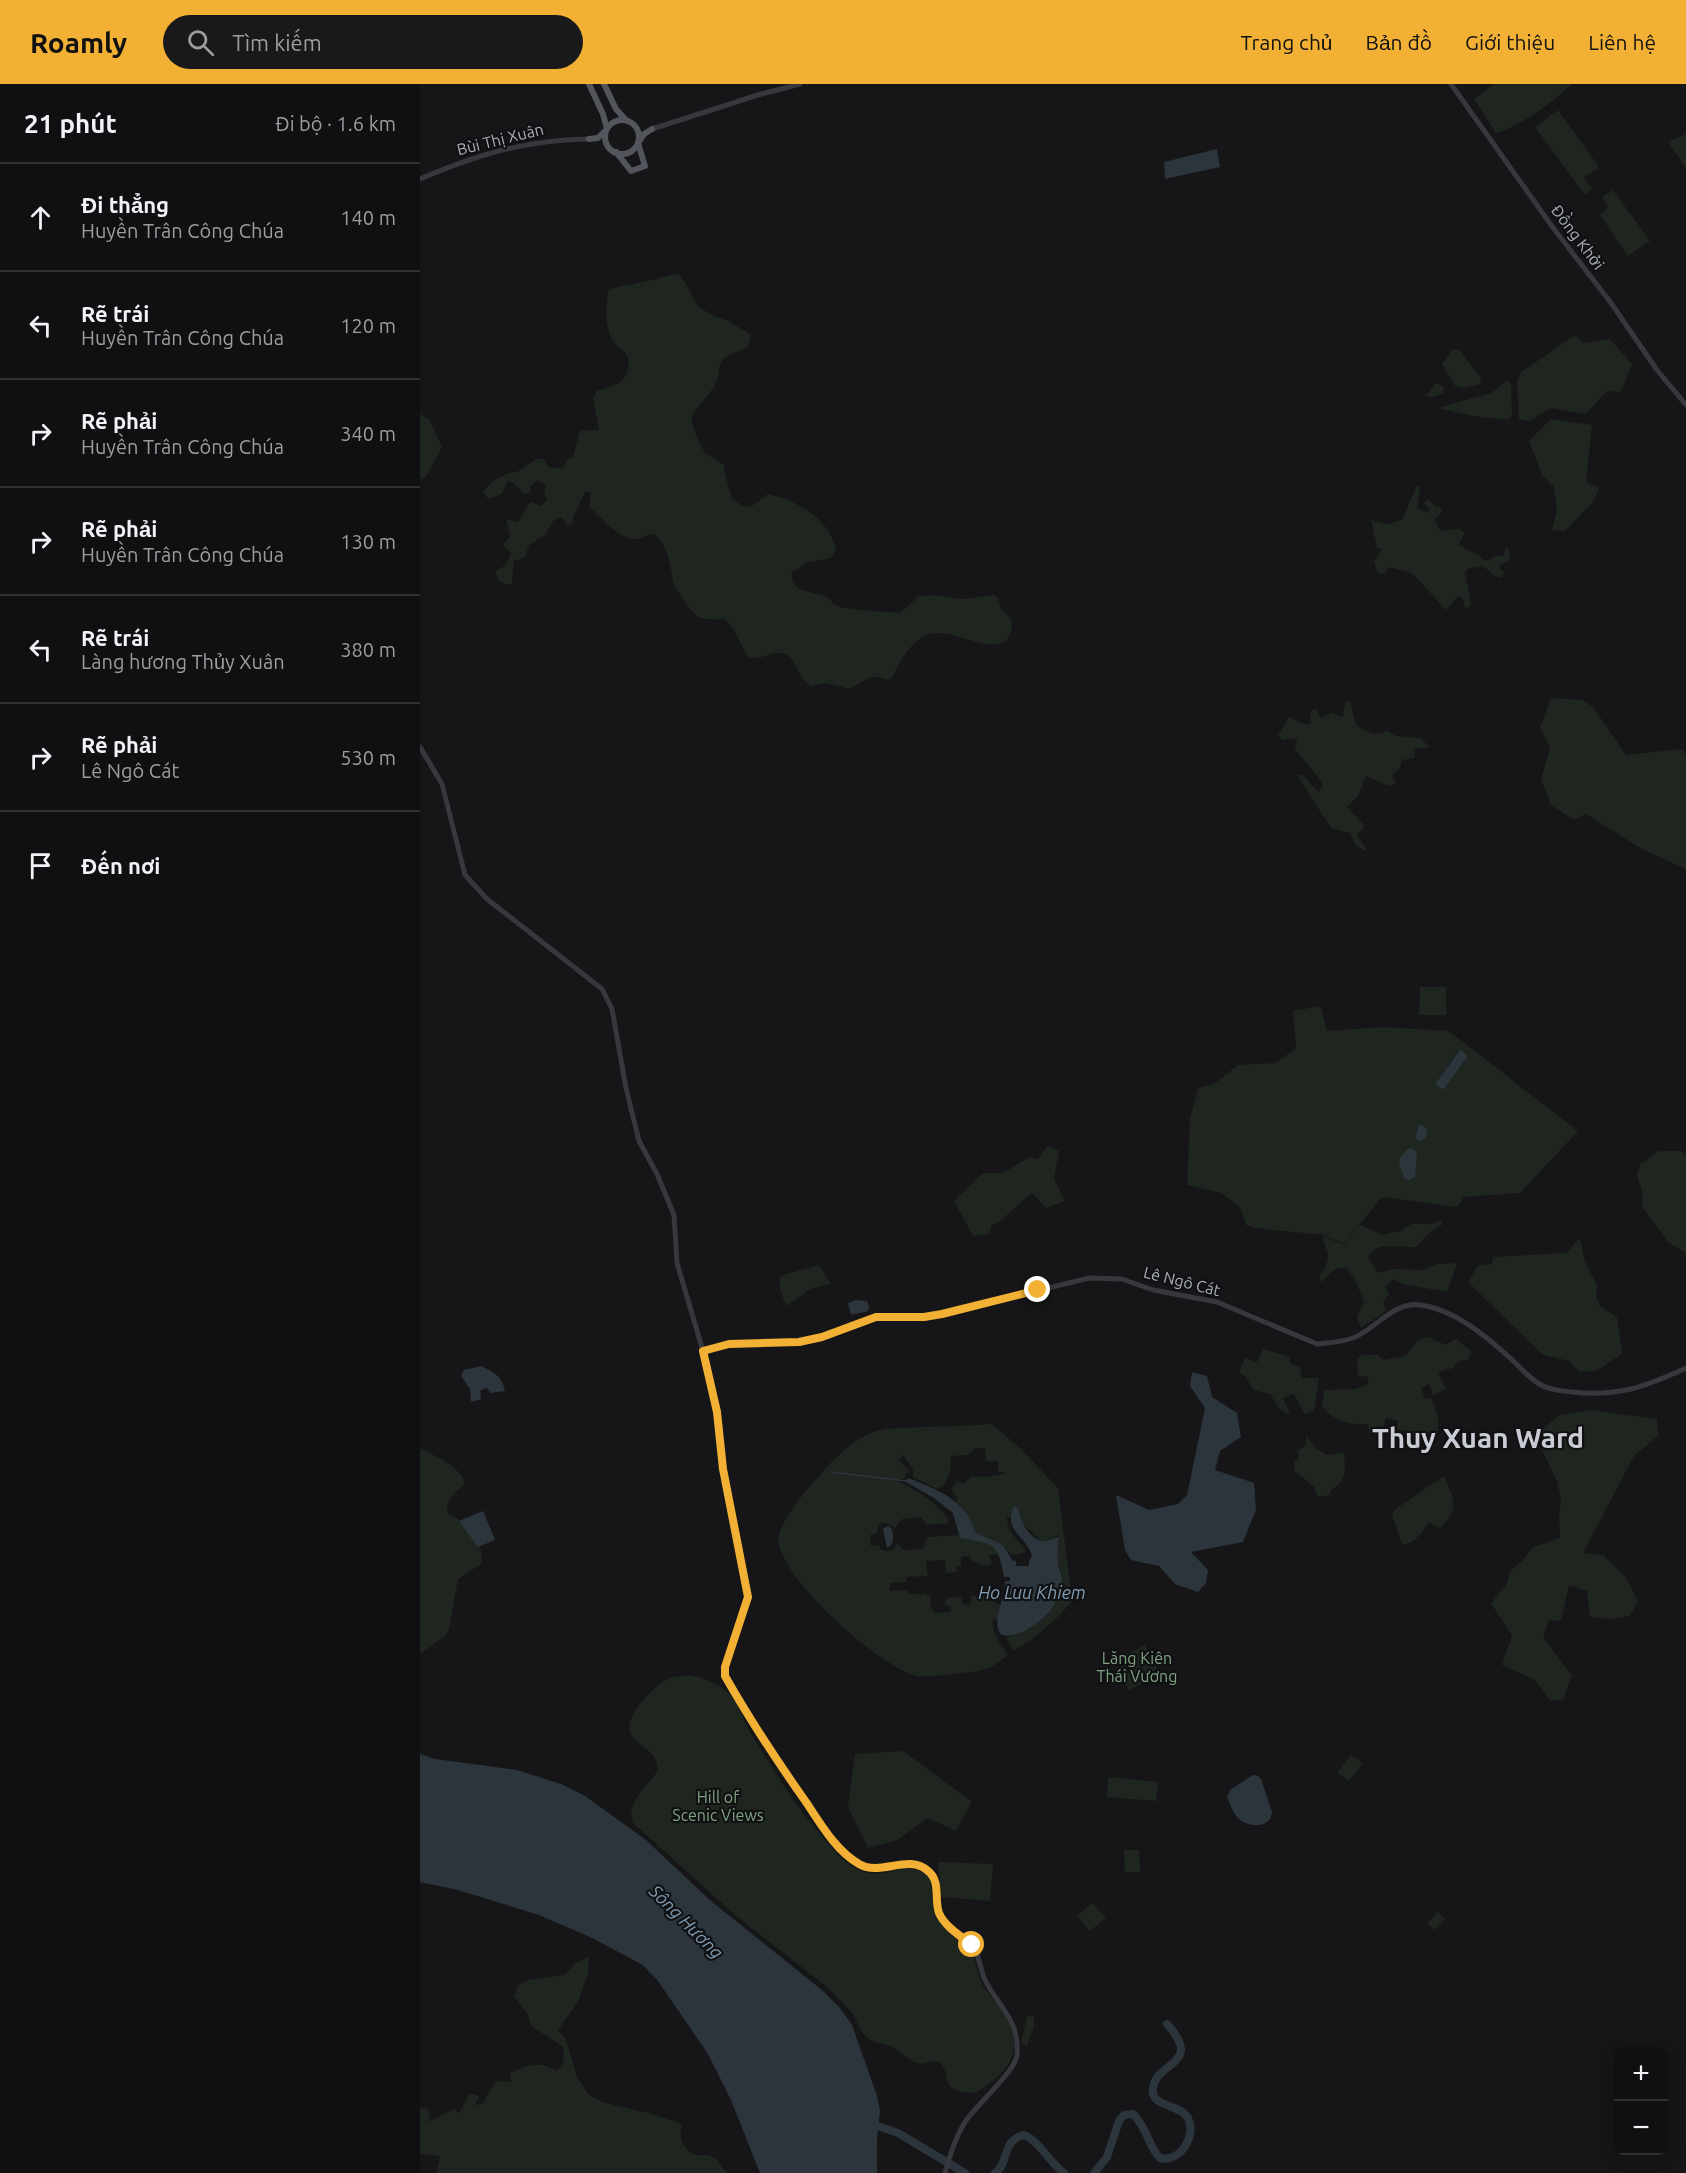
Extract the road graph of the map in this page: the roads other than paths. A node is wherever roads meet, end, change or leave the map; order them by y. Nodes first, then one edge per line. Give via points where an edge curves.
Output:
1 (587, 84) edge
2 (606, 84) edge
3 (800, 84) edge
4 (1451, 84) edge
5 (629, 122) junction
6 (607, 129) junction
7 (652, 129) junction
8 (589, 139) junction
9 (638, 143) junction
10 (613, 150) junction
11 (420, 179) edge
12 (1686, 405) edge
13 (420, 747) edge
14 (703, 1351) junction
15 (1686, 1368) edge
16 (945, 2173) edge

1 - 6 main road
2 - 5 main road via 616,109
3 - 7 street
4 - 12 street, Đồng Khởi
5 - 6 main road via 615,121
5 - 7 main road
5 - 9 main road via 638,132
6 - 8 main road via 598,138
6 - 10 main road via 606,140
7 - 9 main road
8 - 10 main road
8 - 11 street, Bùi Thị Xuân via 509,148 471,158
9 - 10 main road via 626,153
9 - 10 main road via 645,166 632,171
13 - 14 street via 442,784 465,875 487,899 602,989 612,1009 633,1121 674,1215 677,1263
14 - 15 street, Lê Ngô Cát via 729,1344 799,1342 876,1317 942,1314 1089,1278 1103,1278 1216,1302 1317,1344 1355,1338 1397,1309 1422,1305 1443,1311 1480,1332 1541,1385 1559,1391 1617,1393
14 - 16 street via 748,1597 725,1676 825,1830 851,1859 876,1869 905,1863 918,1865 933,1875 940,1916 972,1945 989,1987 1015,2028 1014,2065 964,2124

